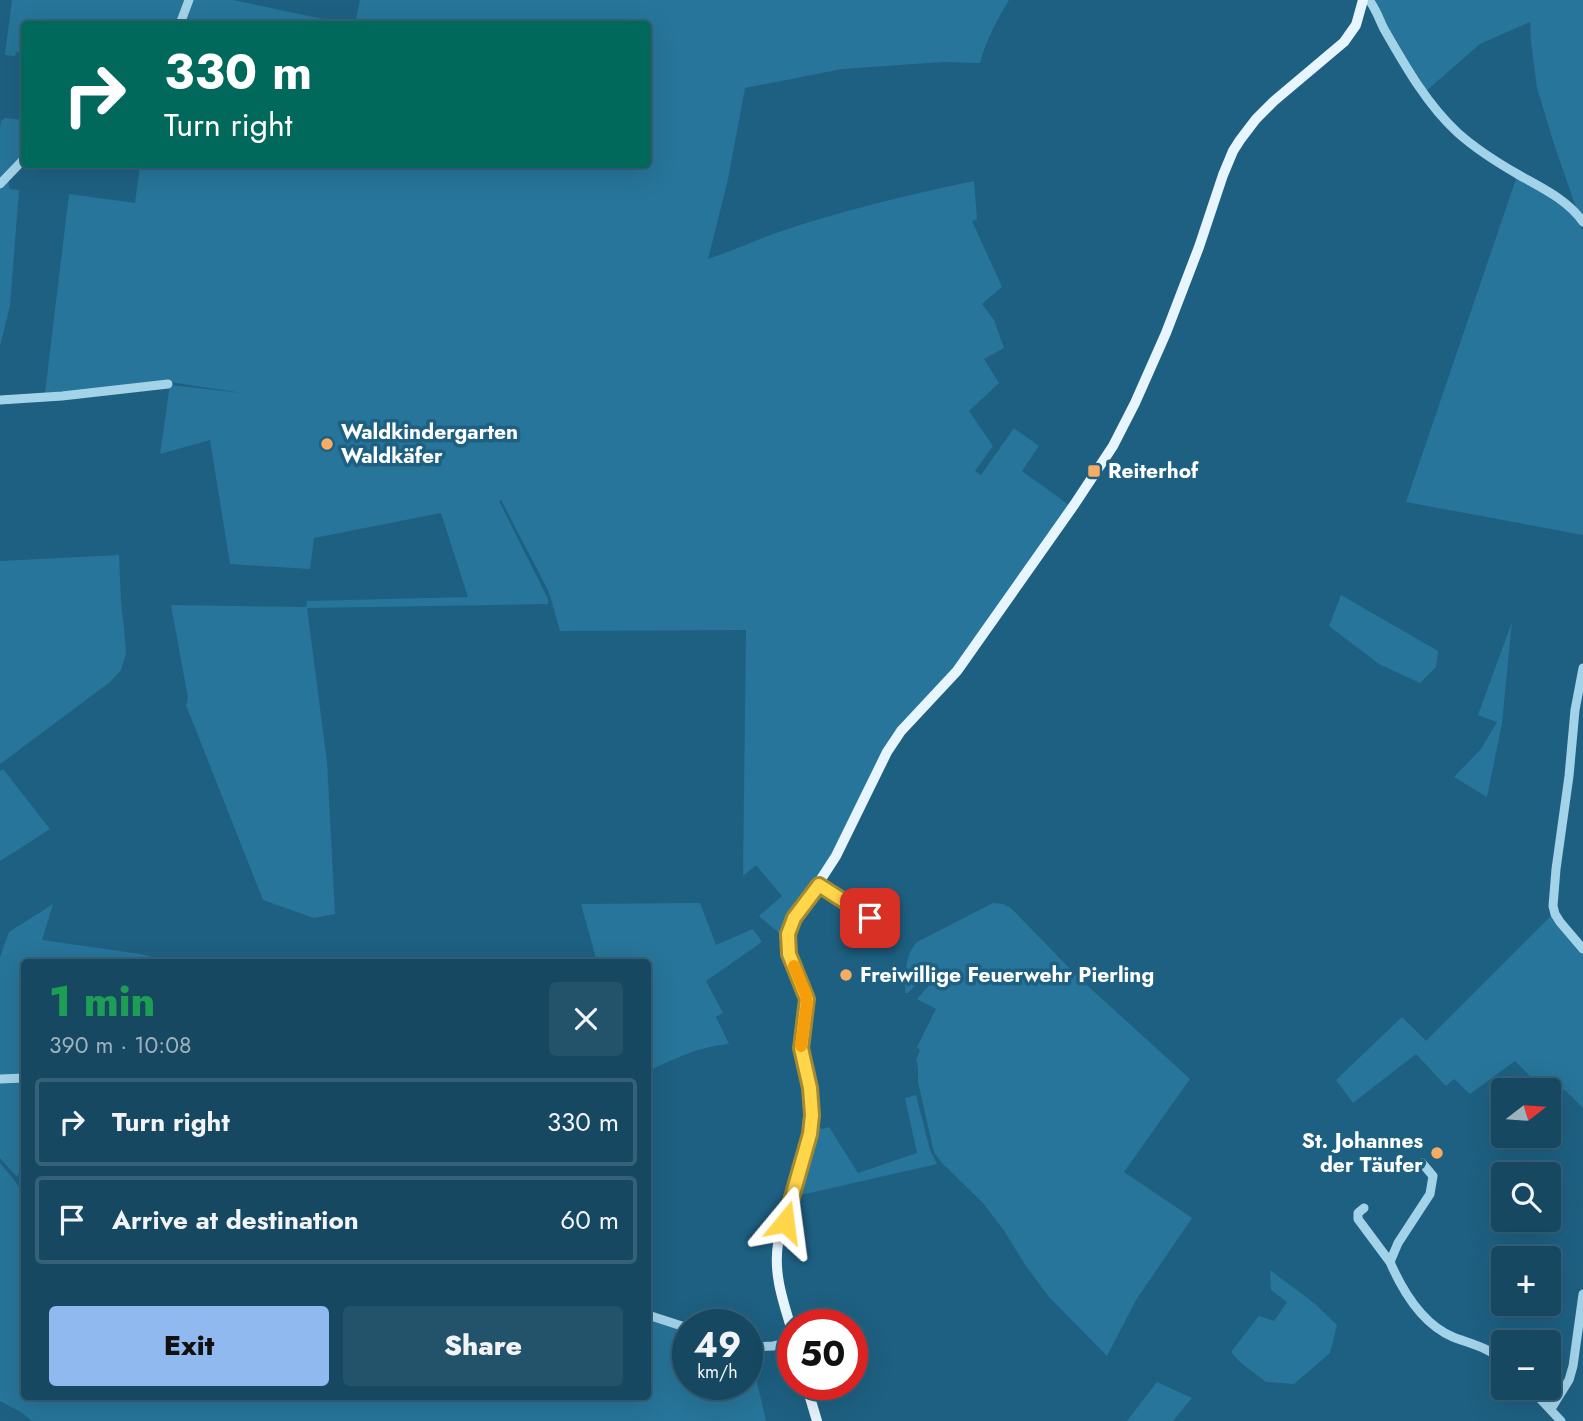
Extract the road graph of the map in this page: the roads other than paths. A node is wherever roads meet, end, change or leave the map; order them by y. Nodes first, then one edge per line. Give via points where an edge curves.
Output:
1 (189, 0) edge
2 (1363, 0) edge
3 (1369, 0) edge
4 (181, 21) edge
5 (21, 162) edge
6 (0, 184) edge
7 (1583, 222) edge
8 (168, 384) dead end
9 (0, 400) edge
10 (1583, 668) edge
11 (819, 885) junction
12 (870, 918) dead end
13 (1583, 949) edge
14 (21, 1078) edge
15 (0, 1079) edge
16 (1422, 1163) dead end
17 (1364, 1208) dead end
18 (1390, 1262) junction
19 (1583, 1294) edge
20 (786, 1309) edge
21 (651, 1316) edge
22 (672, 1323) edge
23 (1491, 1352) edge
24 (811, 1400) edge
25 (1542, 1400) edge
26 (1551, 1409) junction
27 (817, 1421) edge
28 (1561, 1421) edge

1 - 4 street
2 - 11 main road via 1356,24 1344,42 1274,101 1233,151 1166,333 1113,446 957,670 901,731
3 - 7 street via 1449,125 1550,192
5 - 6 street
8 - 9 street
10 - 13 street via 1553,906 1559,922
11 - 12 street
11 - 20 main road via 788,934 789,954 807,999 801,1048 812,1105 810,1134 776,1257
14 - 15 street
16 - 18 street via 1433,1176 1430,1194
17 - 18 street via 1358,1219
18 - 23 street via 1399,1283 1434,1326
19 - 26 street via 1573,1366
21 - 22 street
24 - 27 main road
25 - 26 street
26 - 28 street

